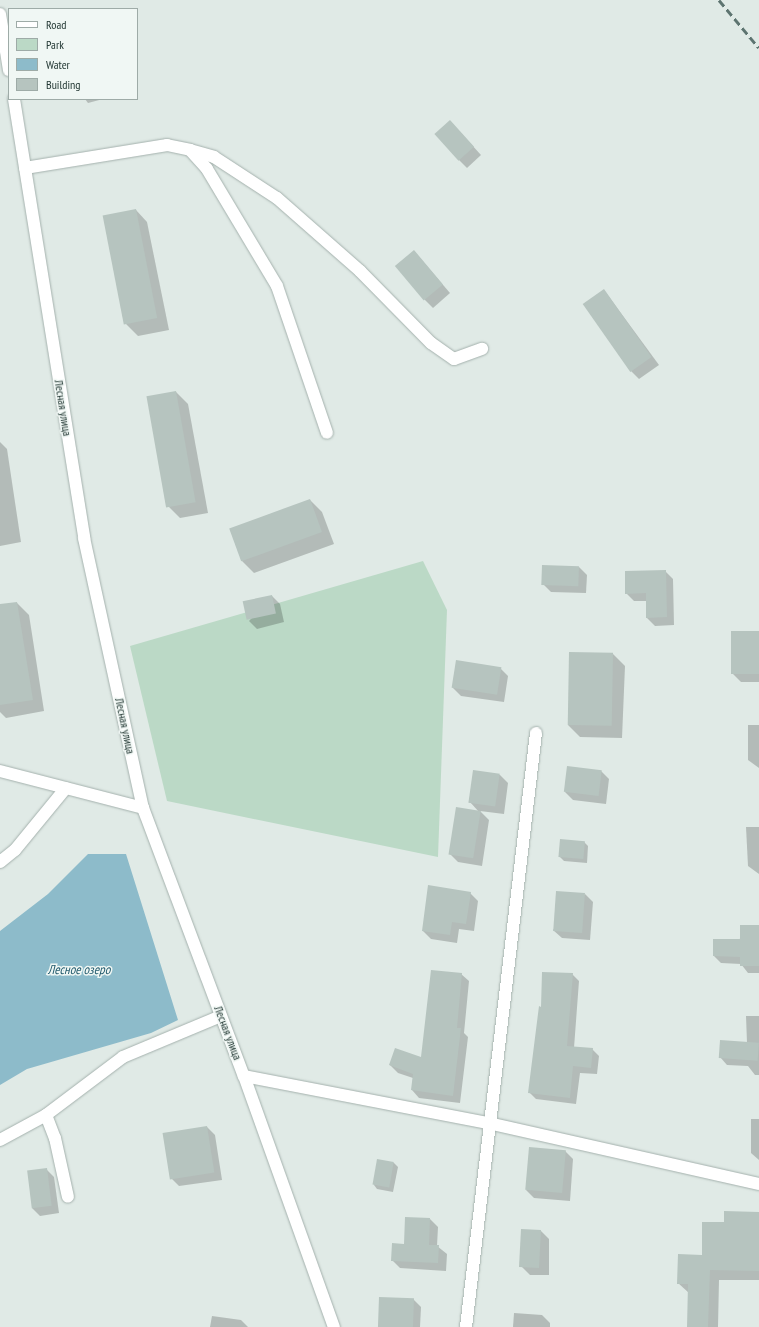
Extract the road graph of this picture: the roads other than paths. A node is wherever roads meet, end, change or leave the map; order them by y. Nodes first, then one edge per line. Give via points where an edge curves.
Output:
1 (0, 14) edge
2 (8, 64) edge
3 (14, 100) edge
4 (190, 150) junction
5 (25, 168) junction
6 (482, 349) dead end
7 (327, 433) dead end
8 (536, 733) dead end
9 (0, 771) edge
10 (66, 788) junction
11 (143, 808) junction
12 (0, 862) edge
13 (221, 1016) junction
14 (244, 1076) junction
15 (46, 1115) junction
16 (488, 1123) junction
17 (0, 1140) edge
18 (759, 1184) edge
19 (68, 1197) dead end
20 (334, 1327) edge
21 (466, 1327) edge

1 - 2 street
3 - 5 street, Лесная улица
4 - 5 street via 167,145
4 - 6 street via 214,157 277,198 360,271 431,343 454,359
4 - 7 street via 207,169 277,286
5 - 11 street, Лесная улица via 84,538
8 - 16 street
9 - 10 street
10 - 11 street
10 - 12 street via 15,850
11 - 13 street, Лесная улица
13 - 14 street, Лесная улица
13 - 15 street via 123,1057
14 - 16 street
14 - 20 street, Лесная улица
15 - 17 street
15 - 19 street via 55,1138
16 - 18 street
16 - 21 street

